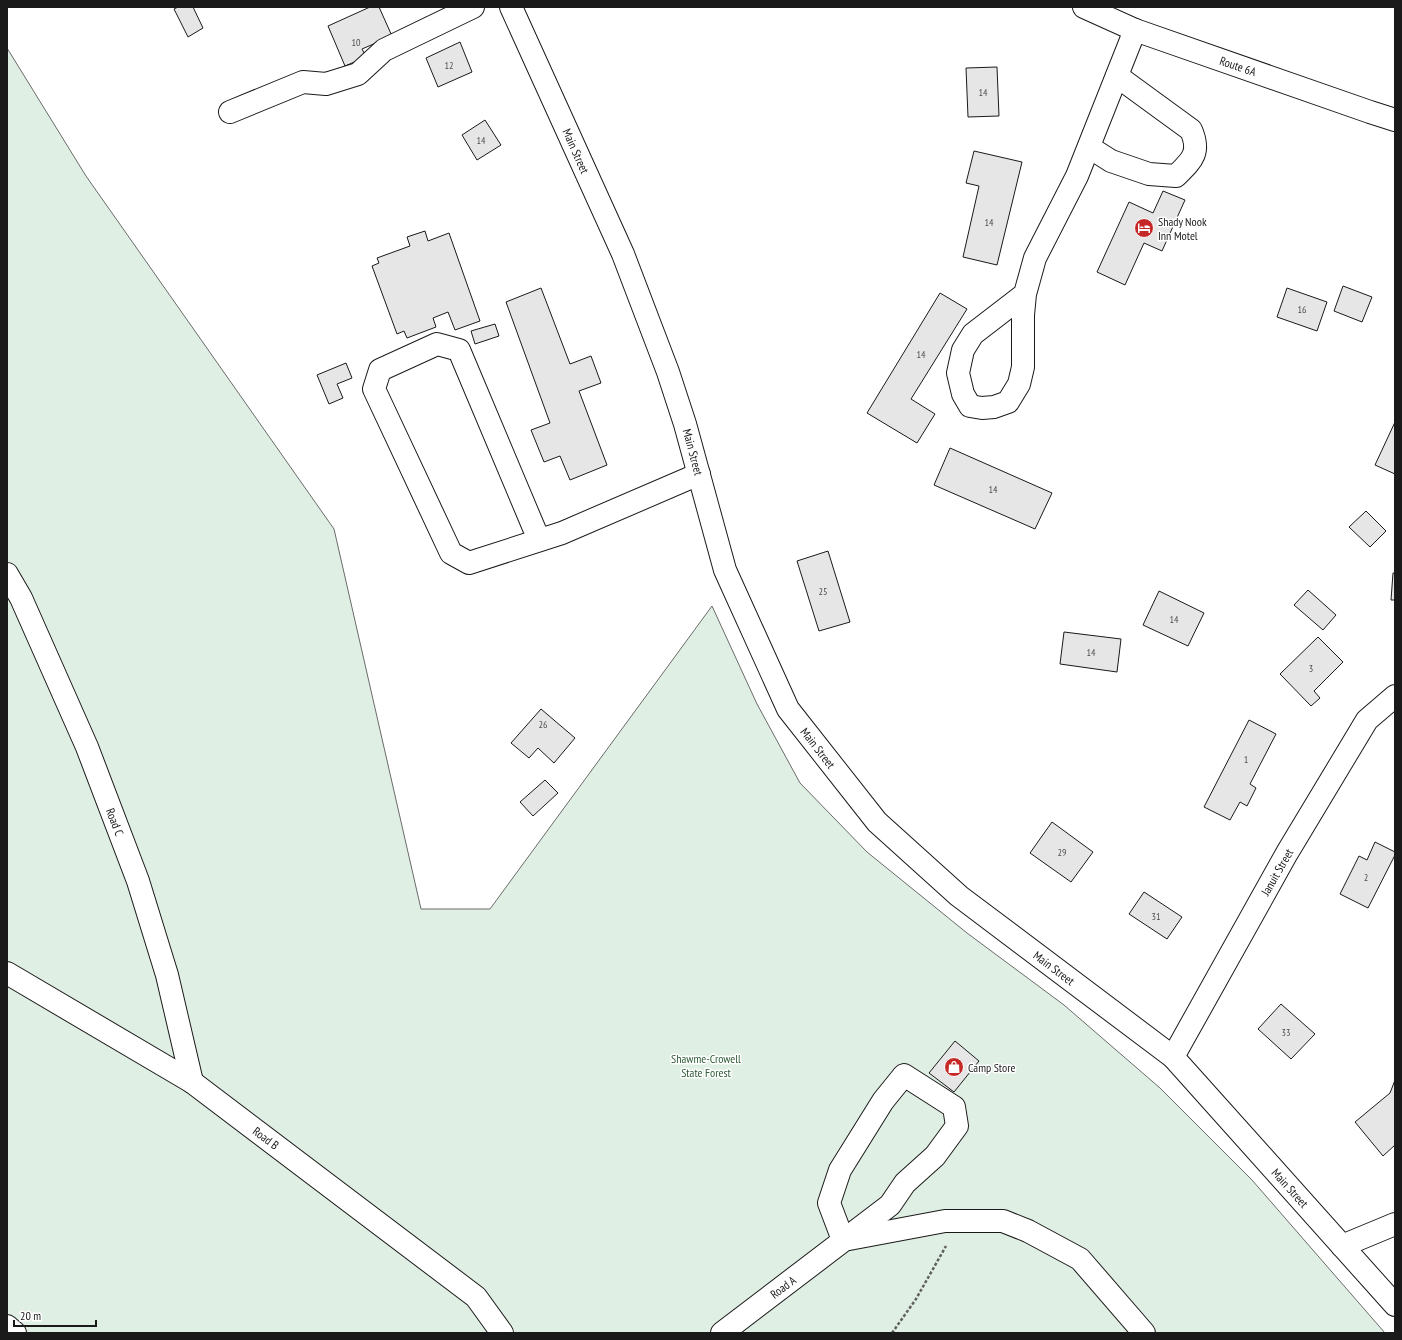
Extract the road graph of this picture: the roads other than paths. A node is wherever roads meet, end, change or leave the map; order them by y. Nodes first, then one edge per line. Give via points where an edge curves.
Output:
1 (473, 7) edge
2 (511, 7) edge
3 (1084, 7) edge
4 (1135, 30) junction
5 (1117, 76) junction
6 (230, 112) dead end
7 (1395, 120) edge
8 (1089, 147) junction
9 (1025, 294) junction
10 (699, 474) junction
11 (539, 540) junction
12 (7, 574) edge
13 (1395, 696) edge
14 (7, 973) edge
15 (1173, 1057) junction
16 (192, 1082) junction
17 (1395, 1224) edge
18 (844, 1240) junction
19 (1342, 1246) junction
20 (1395, 1305) edge
21 (7, 1326) edge
22 (15, 1333) edge
23 (502, 1333) edge
24 (722, 1333) edge
25 (1144, 1333) edge

1 - 6 main road via 384,50 358,74 326,84 303,82
2 - 10 main road, Main Street via 622,254 668,372
3 - 4 main road, Route 6A
4 - 5 main road
4 - 7 main road, Route 6A
5 - 8 main road
5 - 8 main road via 1192,130 1196,141 1193,159 1176,176 1149,174 1111,161
8 - 9 main road via 1035,258
9 - 9 main road via 1023,367 1019,384 1008,402 994,407 970,406 963,394 958,373 963,350 973,334
10 - 11 main road via 562,533
10 - 15 main road, Main Street via 724,570 788,709 877,822 959,896
11 - 11 main road via 469,563 451,553 374,389 380,370 437,344 459,350
12 - 16 main road, Road C via 21,598 87,747 138,881 168,974
13 - 15 main road, Januit Street via 1367,720 1287,853
14 - 16 main road, Road B
15 - 19 main road, Main Street
16 - 23 main road, Road B via 476,1297
17 - 19 main road
18 - 18 main road, Road A via 890,1205 905,1183 935,1156 957,1126 954,1107 904,1075 883,1101 840,1170 829,1203
18 - 24 main road, Road A
18 - 25 main road via 945,1222 1003,1221 1028,1231 1080,1259
19 - 20 main road, Main Street
21 - 22 main road

